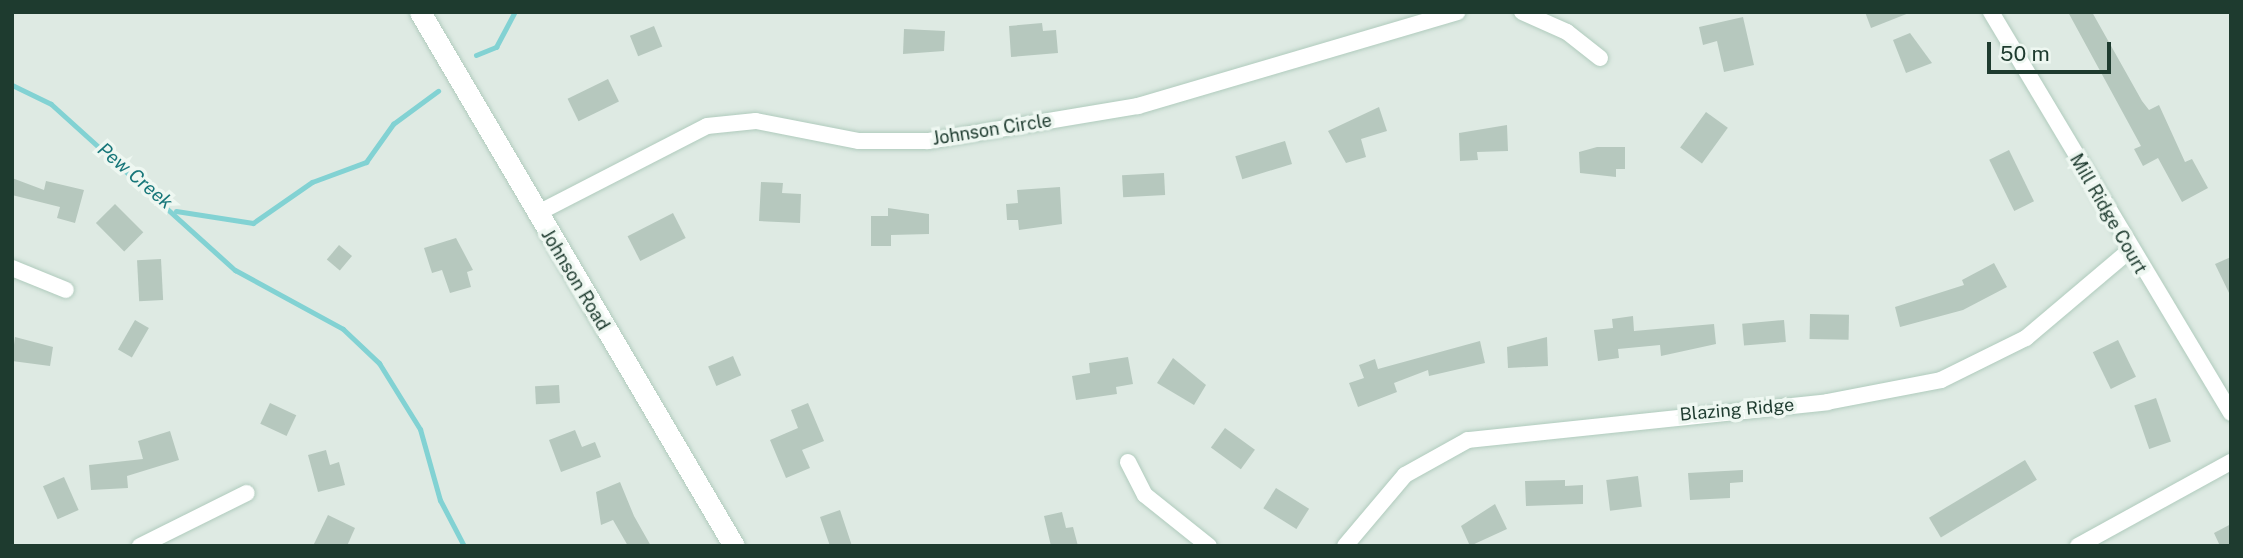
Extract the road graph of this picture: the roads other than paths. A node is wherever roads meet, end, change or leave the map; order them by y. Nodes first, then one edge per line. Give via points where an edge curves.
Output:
1 (420, 12) edge
2 (1457, 12) edge
3 (1522, 12) edge
4 (1991, 12) edge
5 (1600, 58) dead end
6 (536, 214) junction
7 (2129, 251) junction
8 (12, 268) edge
9 (66, 290) dead end
10 (2231, 413) edge
11 (1128, 462) dead end
12 (2231, 462) edge
13 (247, 493) dead end
14 (140, 546) edge
15 (734, 546) edge
16 (1209, 546) edge
17 (1345, 546) edge
18 (2078, 546) edge

1 - 6 street, Johnson Road
2 - 6 street, Johnson Circle via 1138,106 928,141 859,141 733,121 683,135
3 - 5 street via 1567,32
4 - 7 street, Mill Ridge Court
6 - 15 street, Johnson Road
7 - 10 street, Mill Ridge Court
7 - 17 street, Blazing Ridge via 2026,338 1941,380 1827,402 1468,440 1405,475
8 - 9 street
11 - 16 street via 1145,495
12 - 18 street
13 - 14 street

